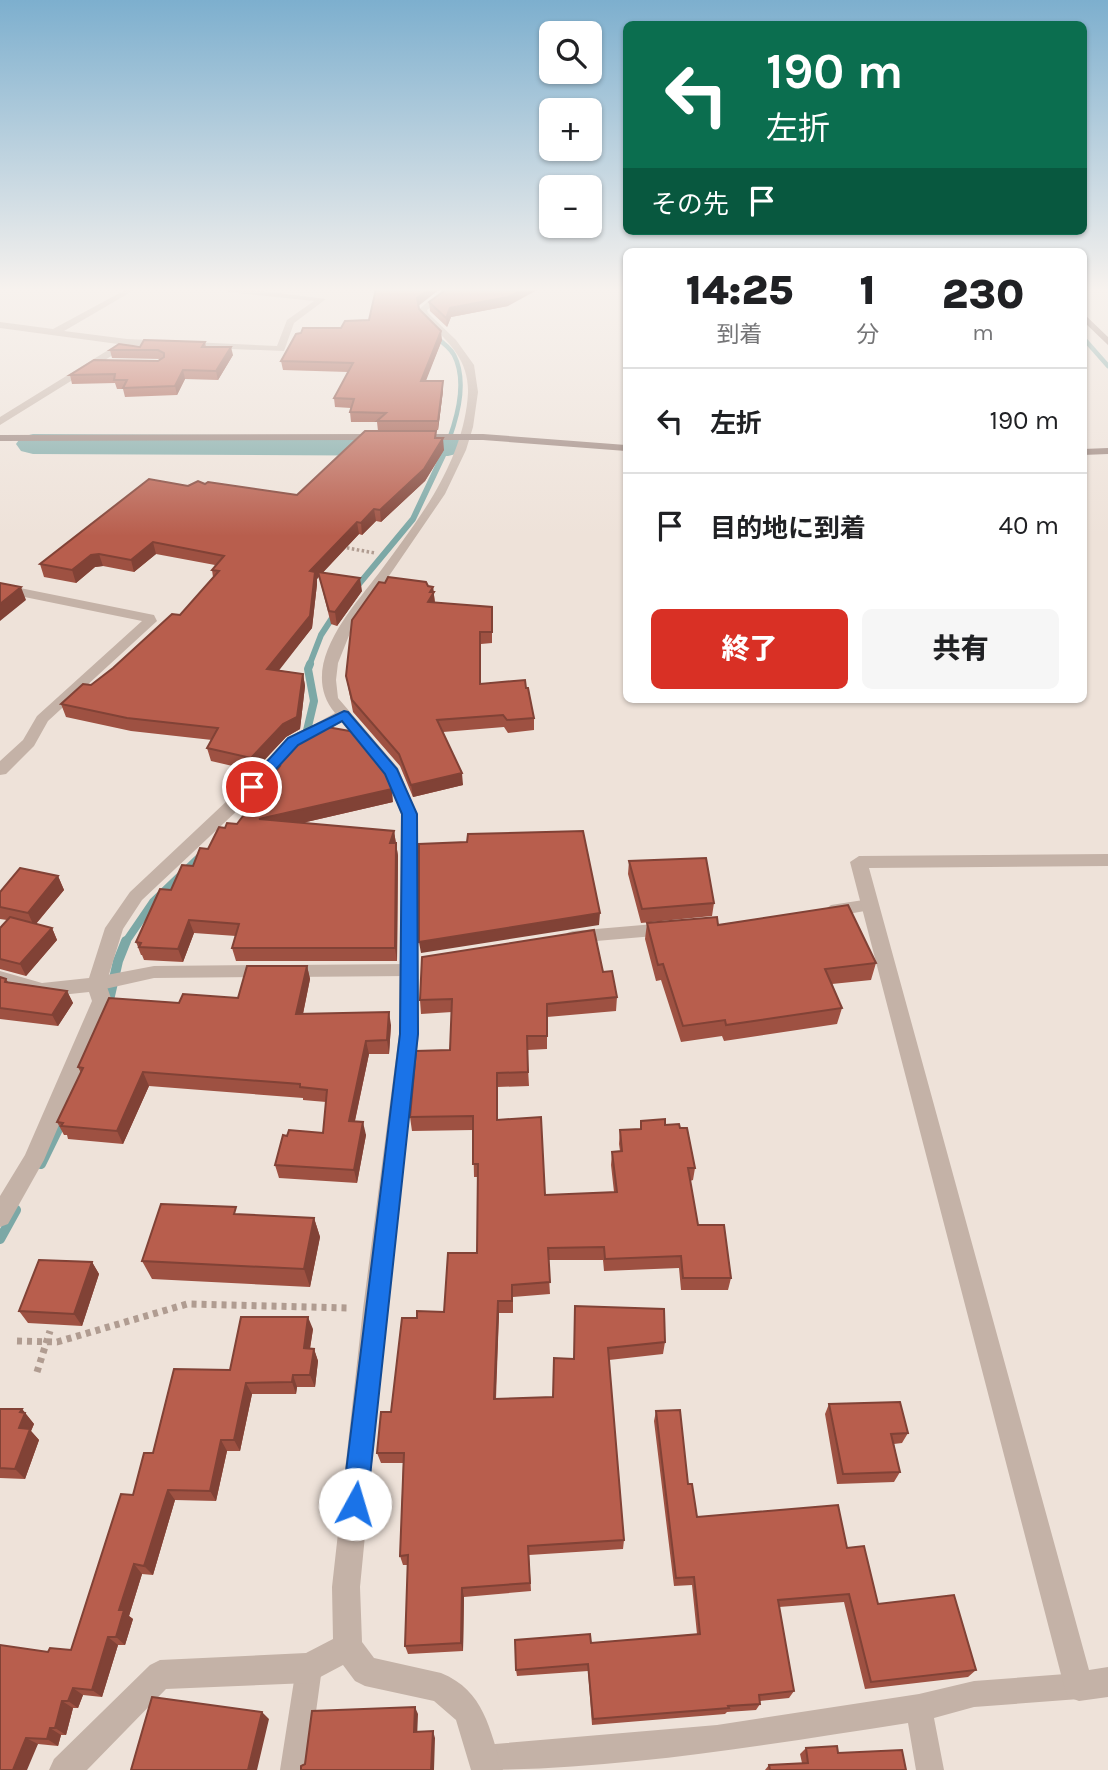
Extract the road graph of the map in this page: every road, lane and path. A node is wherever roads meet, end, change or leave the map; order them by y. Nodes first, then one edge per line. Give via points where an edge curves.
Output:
1 (81, 372) edge
2 (470, 372) edge
3 (0, 422) edge
4 (466, 436) junction
5 (0, 438) edge
6 (623, 448) edge
7 (1087, 452) edge
8 (1108, 452) edge
9 (340, 546) edge
10 (396, 557) junction
11 (0, 589) edge
12 (344, 715) junction
13 (0, 770) edge
14 (1108, 860) edge
15 (870, 905) junction
16 (818, 913) edge
17 (684, 927) edge
18 (562, 939) edge
19 (413, 965) junction
20 (0, 978) edge
21 (96, 984) junction
22 (0, 1217) edge
23 (375, 1309) junction
24 (50, 1331) dead end
25 (17, 1341) dead end
26 (47, 1342) junction
27 (37, 1372) dead end
28 (348, 1647) junction
29 (309, 1668) junction
30 (1108, 1682) edge
31 (1079, 1686) junction
32 (919, 1708) junction
33 (485, 1764) edge
34 (65, 1770) edge
35 (294, 1770) edge
36 (930, 1770) edge

1 - 3 street
2 - 4 street via 473,391
4 - 5 street
4 - 6 street
4 - 10 street via 441,489
7 - 8 street
9 - 10 path
10 - 12 street via 346,624 332,654 328,685 331,699
11 - 13 street via 150,621 42,719 29,743
12 - 19 street via 392,772 409,814
12 - 21 street via 293,741 252,787 136,896 114,928
14 - 15 street via 859,862
15 - 16 lane
15 - 31 street
17 - 18 lane
19 - 21 lane via 154,972
19 - 23 street via 409,1034
20 - 21 street via 42,990
21 - 22 street via 102,1001 88,1036 33,1160
23 - 26 path via 187,1304
23 - 28 street via 346,1587
24 - 26 path
25 - 26 path
26 - 27 path
28 - 29 street
28 - 33 street via 365,1671 441,1688 468,1712
29 - 34 street via 160,1675
29 - 35 lane
30 - 31 street
31 - 32 lane via 974,1694
32 - 33 lane via 717,1739
32 - 36 lane

